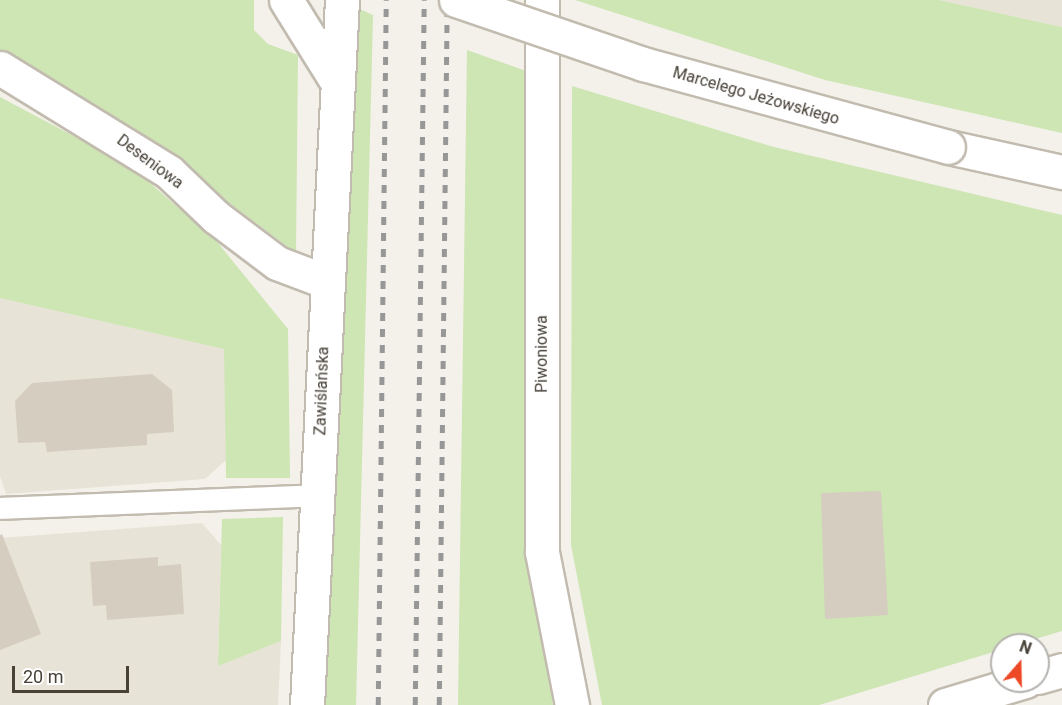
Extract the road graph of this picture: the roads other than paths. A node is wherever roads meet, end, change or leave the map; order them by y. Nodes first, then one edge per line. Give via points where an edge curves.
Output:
1 (286, 0) edge
2 (342, 0) edge
3 (456, 0) edge
4 (542, 0) edge
5 (0, 68) edge
6 (334, 78) junction
7 (1062, 172) edge
8 (325, 281) junction
9 (318, 495) junction
10 (0, 508) edge
11 (990, 693) edge
12 (963, 702) edge
13 (307, 705) edge
14 (572, 705) edge

1 - 6 street
2 - 6 street, Zawiślańska
3 - 7 street, Marcelego Jeżowskiego, bridge via 665,70 948,147
4 - 14 street, Piwoniowa via 542,552
5 - 8 street, Deseniowa via 169,172 216,217 277,263
6 - 8 street, Zawiślańska
8 - 9 street, Zawiślańska
9 - 10 lane
9 - 13 street, Zawiślańska
11 - 12 street

